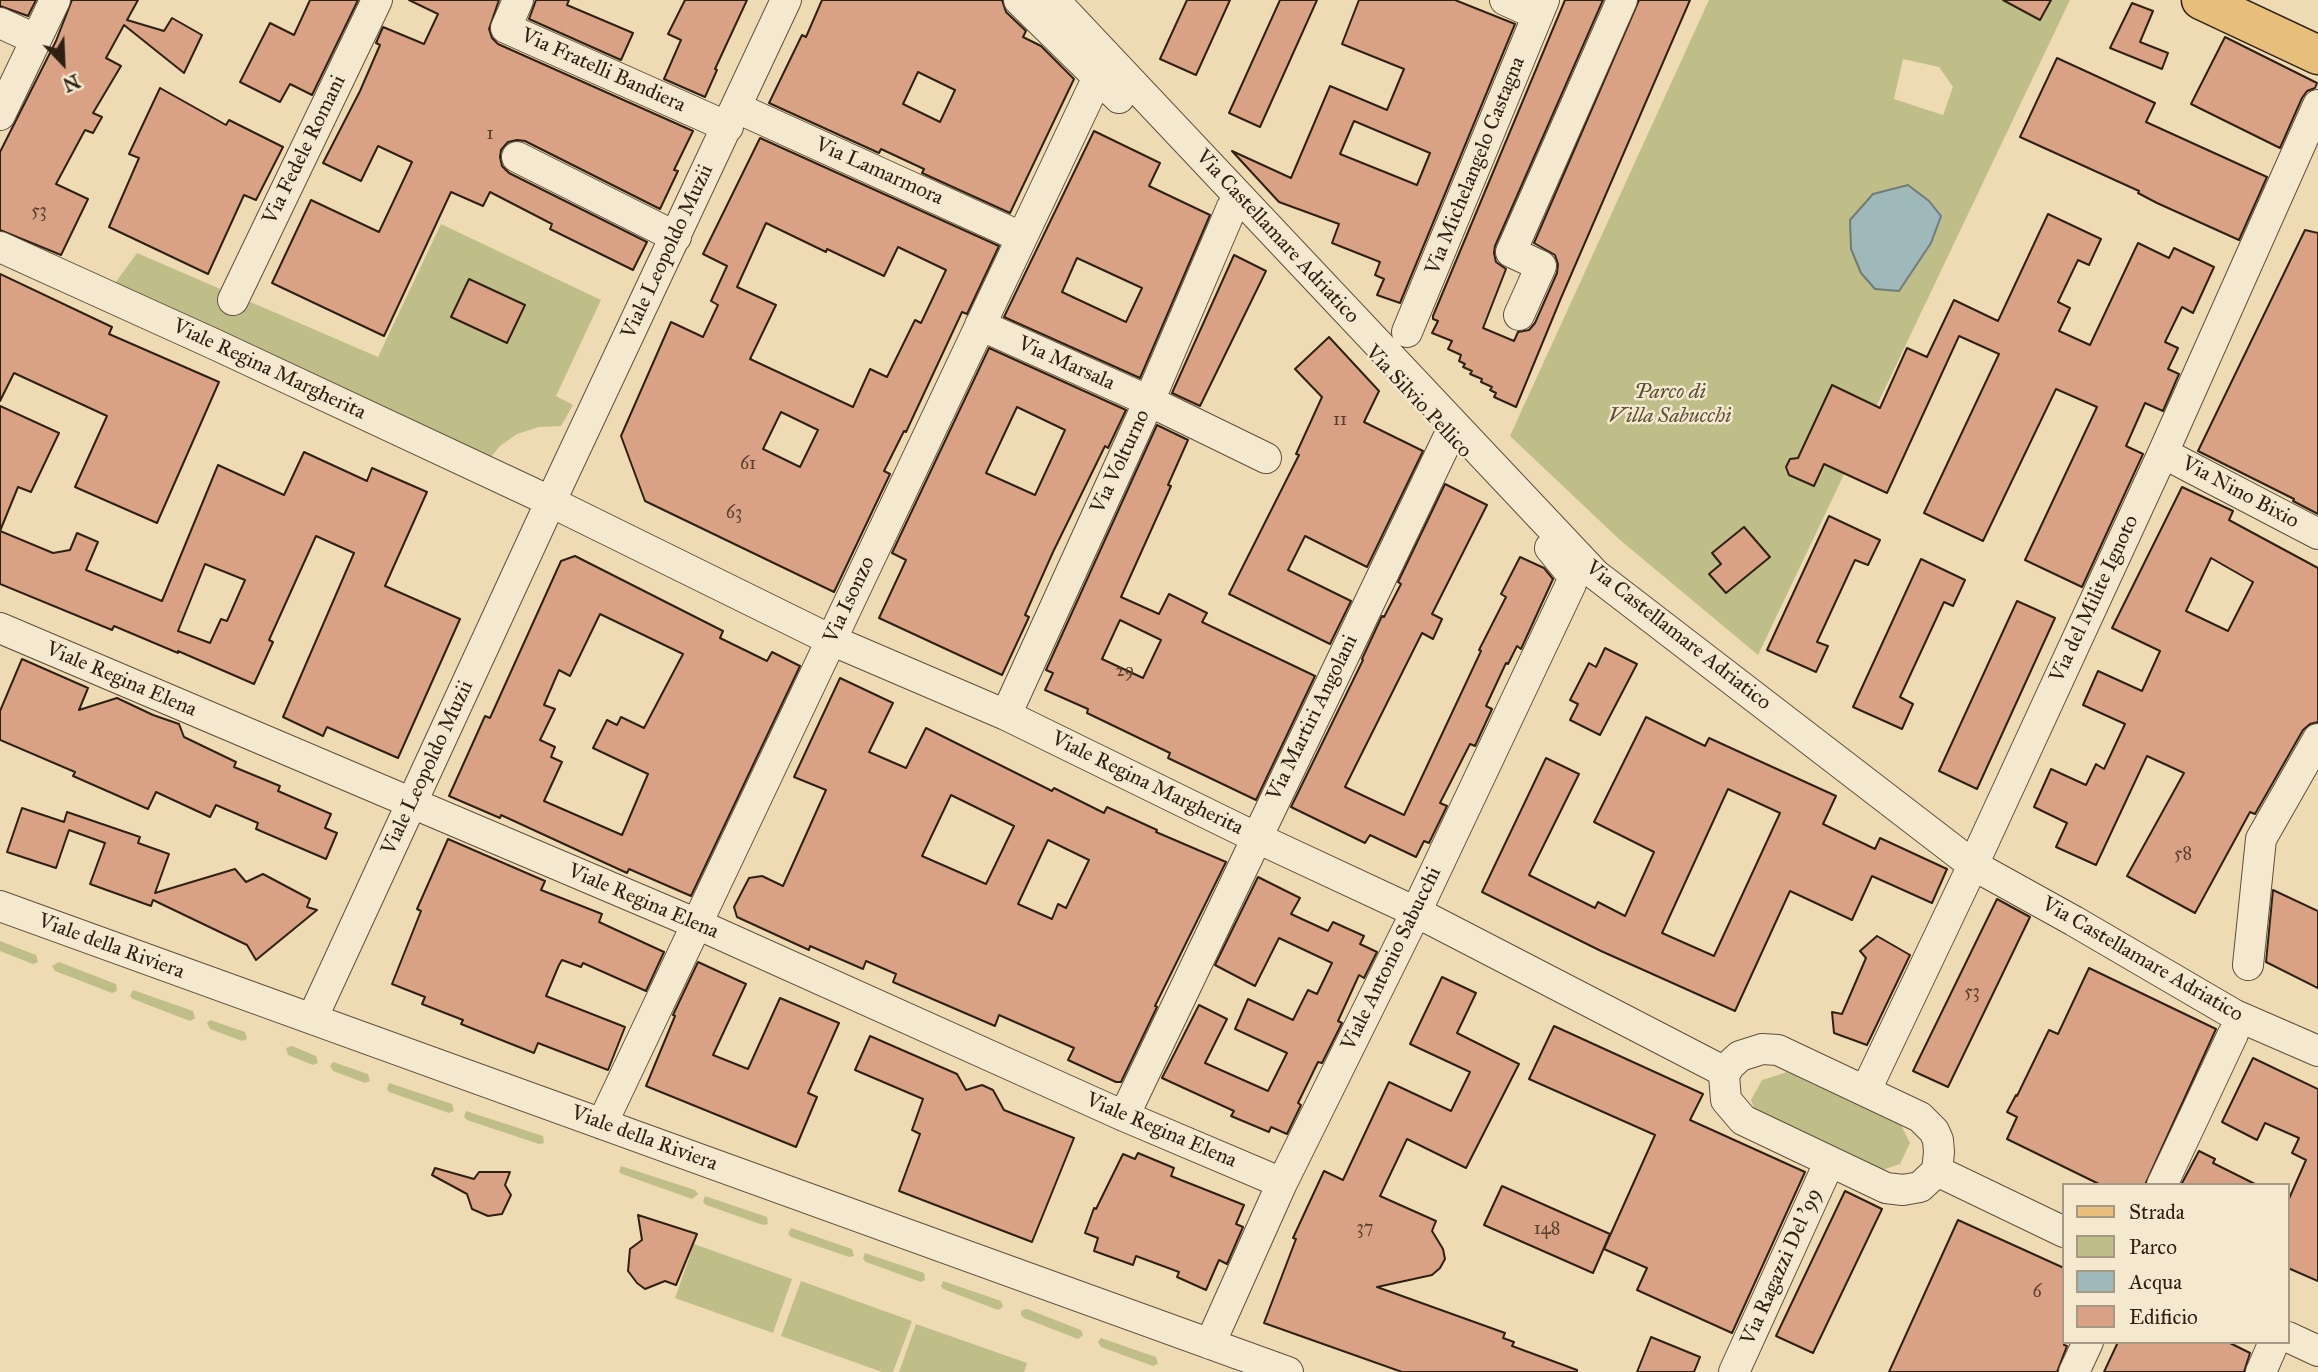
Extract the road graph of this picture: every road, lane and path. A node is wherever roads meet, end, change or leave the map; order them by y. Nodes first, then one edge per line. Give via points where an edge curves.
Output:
1 (55, 0) edge
2 (377, 0) edge
3 (518, 0) edge
4 (1019, 0) edge
5 (1054, 0) edge
6 (1505, 0) edge
7 (1622, 0) edge
8 (2201, 0) edge
9 (782, 5) edge
10 (1541, 8) edge
11 (0, 23) edge
12 (35, 39) junction
13 (2318, 55) edge
14 (1098, 77) junction
15 (2318, 105) edge
16 (0, 115) edge
17 (732, 118) junction
18 (517, 157) dead end
19 (1232, 207) junction
20 (676, 237) junction
21 (1021, 237) junction
22 (0, 247) edge
23 (233, 300) dead end
24 (1518, 315) dead end
25 (980, 325) junction
26 (1407, 332) dead end
27 (1149, 401) junction
28 (1450, 434) junction
29 (2162, 453) junction
30 (1266, 457) dead end
31 (550, 502) junction
32 (2318, 534) edge
33 (1572, 575) joint
34 (0, 628) edge
35 (831, 640) junction
36 (1006, 715) junction
37 (2318, 739) edge
38 (412, 804) junction
39 (1255, 837) junction
40 (1973, 865) junction
41 (0, 906) edge
42 (1416, 912) junction
43 (697, 924) junction
44 (2248, 965) dead end
45 (312, 1019) junction
46 (2233, 1034) dead end
47 (2318, 1051) edge
48 (1725, 1072) junction
49 (1866, 1090) junction
50 (1124, 1116) junction
51 (602, 1124) junction
52 (1829, 1163) junction
53 (1937, 1171) junction
54 (1282, 1183) junction
55 (2163, 1183) edge
56 (2062, 1231) edge
57 (2290, 1338) edge
58 (1210, 1344) junction
59 (2087, 1344) edge
60 (2273, 1344) edge
61 (2318, 1351) edge
62 (1288, 1372) edge
63 (1734, 1372) edge
64 (2074, 1372) edge
65 (2261, 1372) edge

1 - 12 street
2 - 23 street, Via Fedele Romani
3 - 17 street, Via Fratelli Bandiera via 506,27
4 - 14 street, Via Silvio Pellico
5 - 40 street, Via Castellamare Adriatico via 1596,575
6 - 10 street
7 - 24 street via 1511,252 1541,266
8 - 13 main road
9 - 17 street, Viale Leopoldo Muzii
10 - 26 street, Via Michelangelo Castagna
11 - 12 street
12 - 16 street
14 - 19 street, Via Silvio Pellico
14 - 21 street, Via Isonzo
15 - 29 street, Via del Milite Ignoto
17 - 20 street, Viale Leopoldo Muzii
17 - 21 street, Via Lamarmora
18 - 20 street
19 - 27 street, Via Volturno
19 - 28 street, Via Silvio Pellico
20 - 31 street, Viale Leopoldo Muzii
21 - 25 street, Via Isonzo
22 - 31 street, Viale Regina Margherita
25 - 27 street, Via Marsala
25 - 35 street, Via Isonzo
27 - 30 street, Via Marsala
27 - 36 street, Via Volturno
28 - 33 street, Via Silvio Pellico
28 - 39 street, Via Martiri Angolani
29 - 32 street, Via Nino Bixio
29 - 40 street, Via del Milite Ignoto
31 - 35 street, Viale Regina Margherita
31 - 38 street, Viale Leopoldo Muzii
33 - 42 street, Viale Antonio Sabucchi
34 - 38 street, Viale Regina Elena
35 - 36 street, Viale Regina Margherita
35 - 43 street, Via Isonzo
36 - 39 street, Viale Regina Margherita
37 - 44 street via 2261,839
38 - 43 street, Viale Regina Elena
38 - 45 street, Viale Leopoldo Muzii
39 - 42 street, Viale Regina Margherita
39 - 50 street, Via Martiri Angolani
40 - 47 street, Via Castellamare Adriatico via 2235,1015
40 - 49 street, Via del Milite Ignoto
41 - 45 street, Viale della Riviera
42 - 48 street, Viale Regina Margherita
42 - 54 street, Viale Antonio Sabucchi
43 - 50 street, Viale Regina Elena
43 - 51 street, Via Isonzo
45 - 51 street, Viale della Riviera
46 - 55 street
48 - 49 street via 1750,1051 1777,1050
48 - 52 street via 1726,1100 1742,1120
49 - 53 street via 1920,1117 1934,1132
50 - 54 street, Viale Regina Elena
51 - 58 street, Viale della Riviera
52 - 53 street via 1886,1188 1903,1190 1920,1187
52 - 63 street, Via Ragazzi Del '99
53 - 56 street
54 - 58 street, Viale Antonio Sabucchi
57 - 61 street
58 - 62 street, Viale della Riviera
59 - 64 street
60 - 65 street

